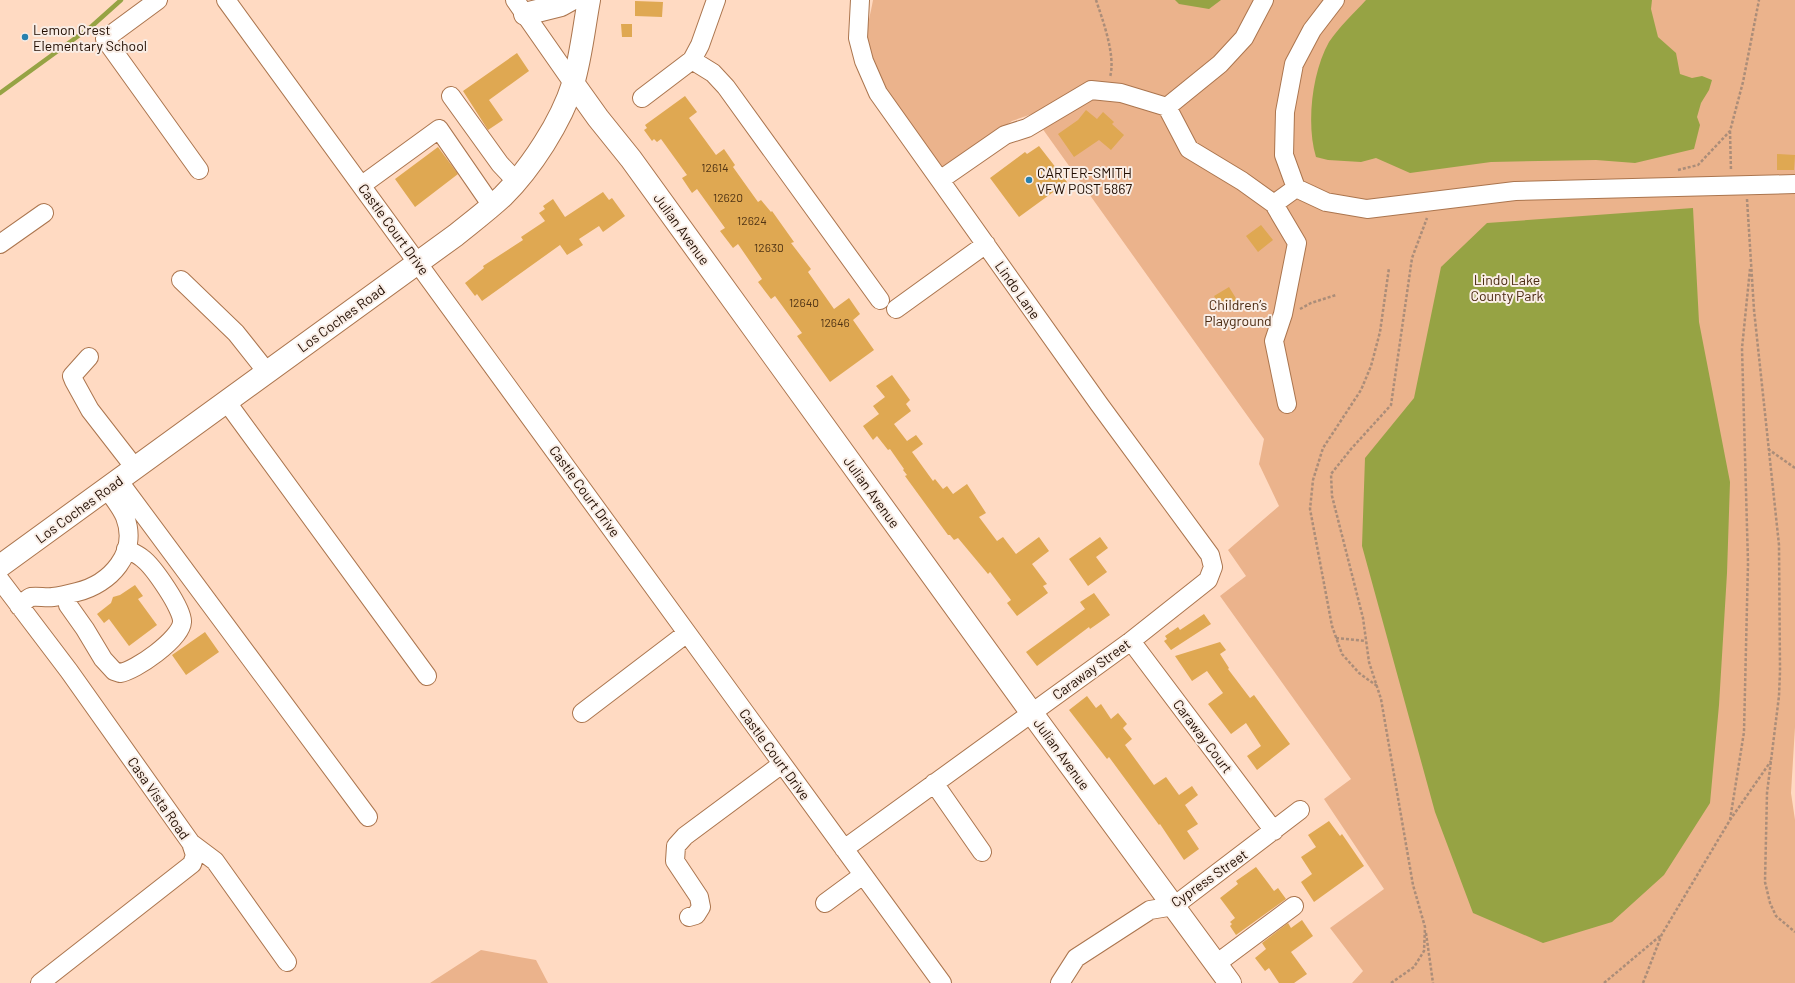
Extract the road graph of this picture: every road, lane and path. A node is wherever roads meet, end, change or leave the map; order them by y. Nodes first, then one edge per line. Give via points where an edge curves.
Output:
1 (158, 0) edge
2 (226, 0) edge
3 (570, 0) edge
4 (589, 0) edge
5 (716, 0) edge
6 (860, 0) edge
7 (1096, 0) edge
8 (1264, 0) edge
9 (1336, 0) edge
10 (1759, 0) edge
11 (519, 4) edge
12 (692, 60) junction
13 (573, 83) junction
14 (1106, 91) junction
15 (451, 96) dead end
16 (642, 98) dead end
17 (1168, 107) junction
18 (1730, 131) junction
19 (199, 170) dead end
20 (1671, 172) dead end
21 (940, 180) junction
22 (516, 181) junction
23 (1795, 184) edge
24 (362, 186) junction
25 (1746, 186) junction
26 (1296, 188) junction
27 (1435, 201) junction
28 (1274, 204) junction
29 (492, 206) junction
30 (44, 213) dead end
31 (0, 244) edge
32 (986, 244) junction
33 (1751, 261) junction
34 (418, 262) junction
35 (1390, 268) dead end
36 (181, 280) dead end
37 (1336, 295) dead end
38 (880, 300) dead end
39 (896, 309) dead end
40 (1283, 314) junction
41 (89, 357) dead end
42 (267, 372) junction
43 (226, 401) junction
44 (1287, 404) dead end
45 (1768, 449) junction
46 (1795, 468) edge
47 (120, 479) junction
48 (126, 549) junction
49 (0, 566) edge
50 (1213, 567) joint
51 (0, 580) edge
52 (67, 595) junction
53 (19, 606) junction
54 (687, 632) junction
55 (1336, 638) junction
56 (1131, 641) junction
57 (1366, 641) junction
58 (427, 676) dead end
59 (1377, 686) junction
60 (1031, 712) junction
61 (582, 713) dead end
62 (1771, 760) junction
63 (782, 764) junction
64 (934, 783) junction
65 (1300, 810) dead end
66 (368, 817) dead end
67 (1730, 820) junction
68 (1274, 831) junction
69 (191, 843) junction
70 (844, 849) junction
71 (982, 852) dead end
72 (863, 875) junction
73 (825, 902) dead end
74 (1174, 906) junction
75 (1294, 906) dead end
76 (689, 917) dead end
77 (1425, 927) junction
78 (1795, 932) edge
79 (1662, 934) junction
80 (287, 962) dead end
81 (1216, 964) junction
82 (40, 983) edge
83 (942, 983) edge
84 (1060, 983) edge
85 (1230, 983) edge
86 (1391, 983) edge
87 (1433, 983) edge
88 (1604, 983) edge
89 (1643, 983) edge

1 - 19 street via 106,39
2 - 24 street, Castle Court Drive
3 - 11 main road via 561,5
4 - 13 main road, Los Coches Road
5 - 12 street
6 - 21 street, Lindo Lane via 858,38 866,68 878,93
7 - 14 path via 1108,34 1111,74
8 - 17 street via 1244,38 1220,64
9 - 26 street via 1312,30 1294,64 1286,112 1284,155
10 - 18 path via 1743,82
11 - 13 street, Julian Avenue
12 - 16 street
12 - 38 street via 713,73 726,87
13 - 22 main road, Los Coches Road via 555,123
13 - 60 main road, Julian Avenue
14 - 17 street
14 - 21 street via 1091,90 1027,128 1005,135
15 - 22 street via 500,164
17 - 28 street via 1189,149
18 - 20 path via 1698,165
18 - 25 path via 1731,177
21 - 32 street, Lindo Lane
22 - 29 main road, Los Coches Road
23 - 25 street
24 - 29 street via 439,129
24 - 34 street, Castle Court Drive
25 - 27 street via 1515,191
25 - 33 path
26 - 27 street via 1326,202 1367,209
26 - 28 street
27 - 57 path via 1412,258 1391,405 1331,474 1332,496
28 - 40 street via 1297,243
29 - 34 main road, Los Coches Road
30 - 31 street
32 - 39 street
32 - 50 street, Lindo Lane via 1210,555
33 - 45 path
33 - 67 path via 1742,348 1748,563 1744,725
34 - 42 main road, Los Coches Road
34 - 54 street, Castle Court Drive
35 - 55 path via 1380,332 1371,366 1361,390 1323,448 1313,480 1310,509
36 - 42 street via 236,333
37 - 40 path
40 - 44 street via 1274,341
41 - 47 street via 72,376
42 - 43 main road, Los Coches Road
43 - 47 main road, Los Coches Road
43 - 58 street
45 - 46 path
45 - 62 path via 1779,545 1780,671
47 - 48 street via 128,529
47 - 49 main road, Los Coches Road
47 - 66 street
48 - 52 street via 122,561 109,576 90,588
48 - 52 street via 146,561 177,603 182,623 178,632 144,662 132,670 120,673 108,666 68,605
50 - 56 street, Caraway Street via 1208,580
51 - 53 street, Casa Vista Road
52 - 53 street via 30,597
53 - 69 street, Casa Vista Road via 69,671
54 - 61 street
54 - 63 street, Castle Court Drive
55 - 57 path
55 - 59 path via 1342,654 1350,664
56 - 60 street, Caraway Street
56 - 68 street, Caraway Court
57 - 59 path via 1369,662
59 - 77 path via 1413,886
60 - 64 street, Caraway Street
60 - 74 main road, Julian Avenue
62 - 67 path
62 - 78 path via 1767,793 1765,882 1776,916
63 - 70 street, Castle Court Drive
63 - 76 street via 685,836 676,846 675,861 699,897 701,907 696,915
64 - 70 street, Caraway Street
64 - 71 street
65 - 68 street, Cypress Street
67 - 79 path
68 - 74 street, Cypress Street
69 - 80 street via 214,861
69 - 82 street, Casa Vista Road via 195,855 192,864
70 - 72 street, Castle Court Drive
72 - 73 street
72 - 83 street, Castle Court Drive
74 - 81 main road, Julian Avenue
74 - 84 street, Cypress Street via 1150,910 1076,958
75 - 81 street
77 - 86 path via 1424,951 1414,967
77 - 87 path
79 - 88 path
79 - 89 path
81 - 85 main road, Julian Avenue

